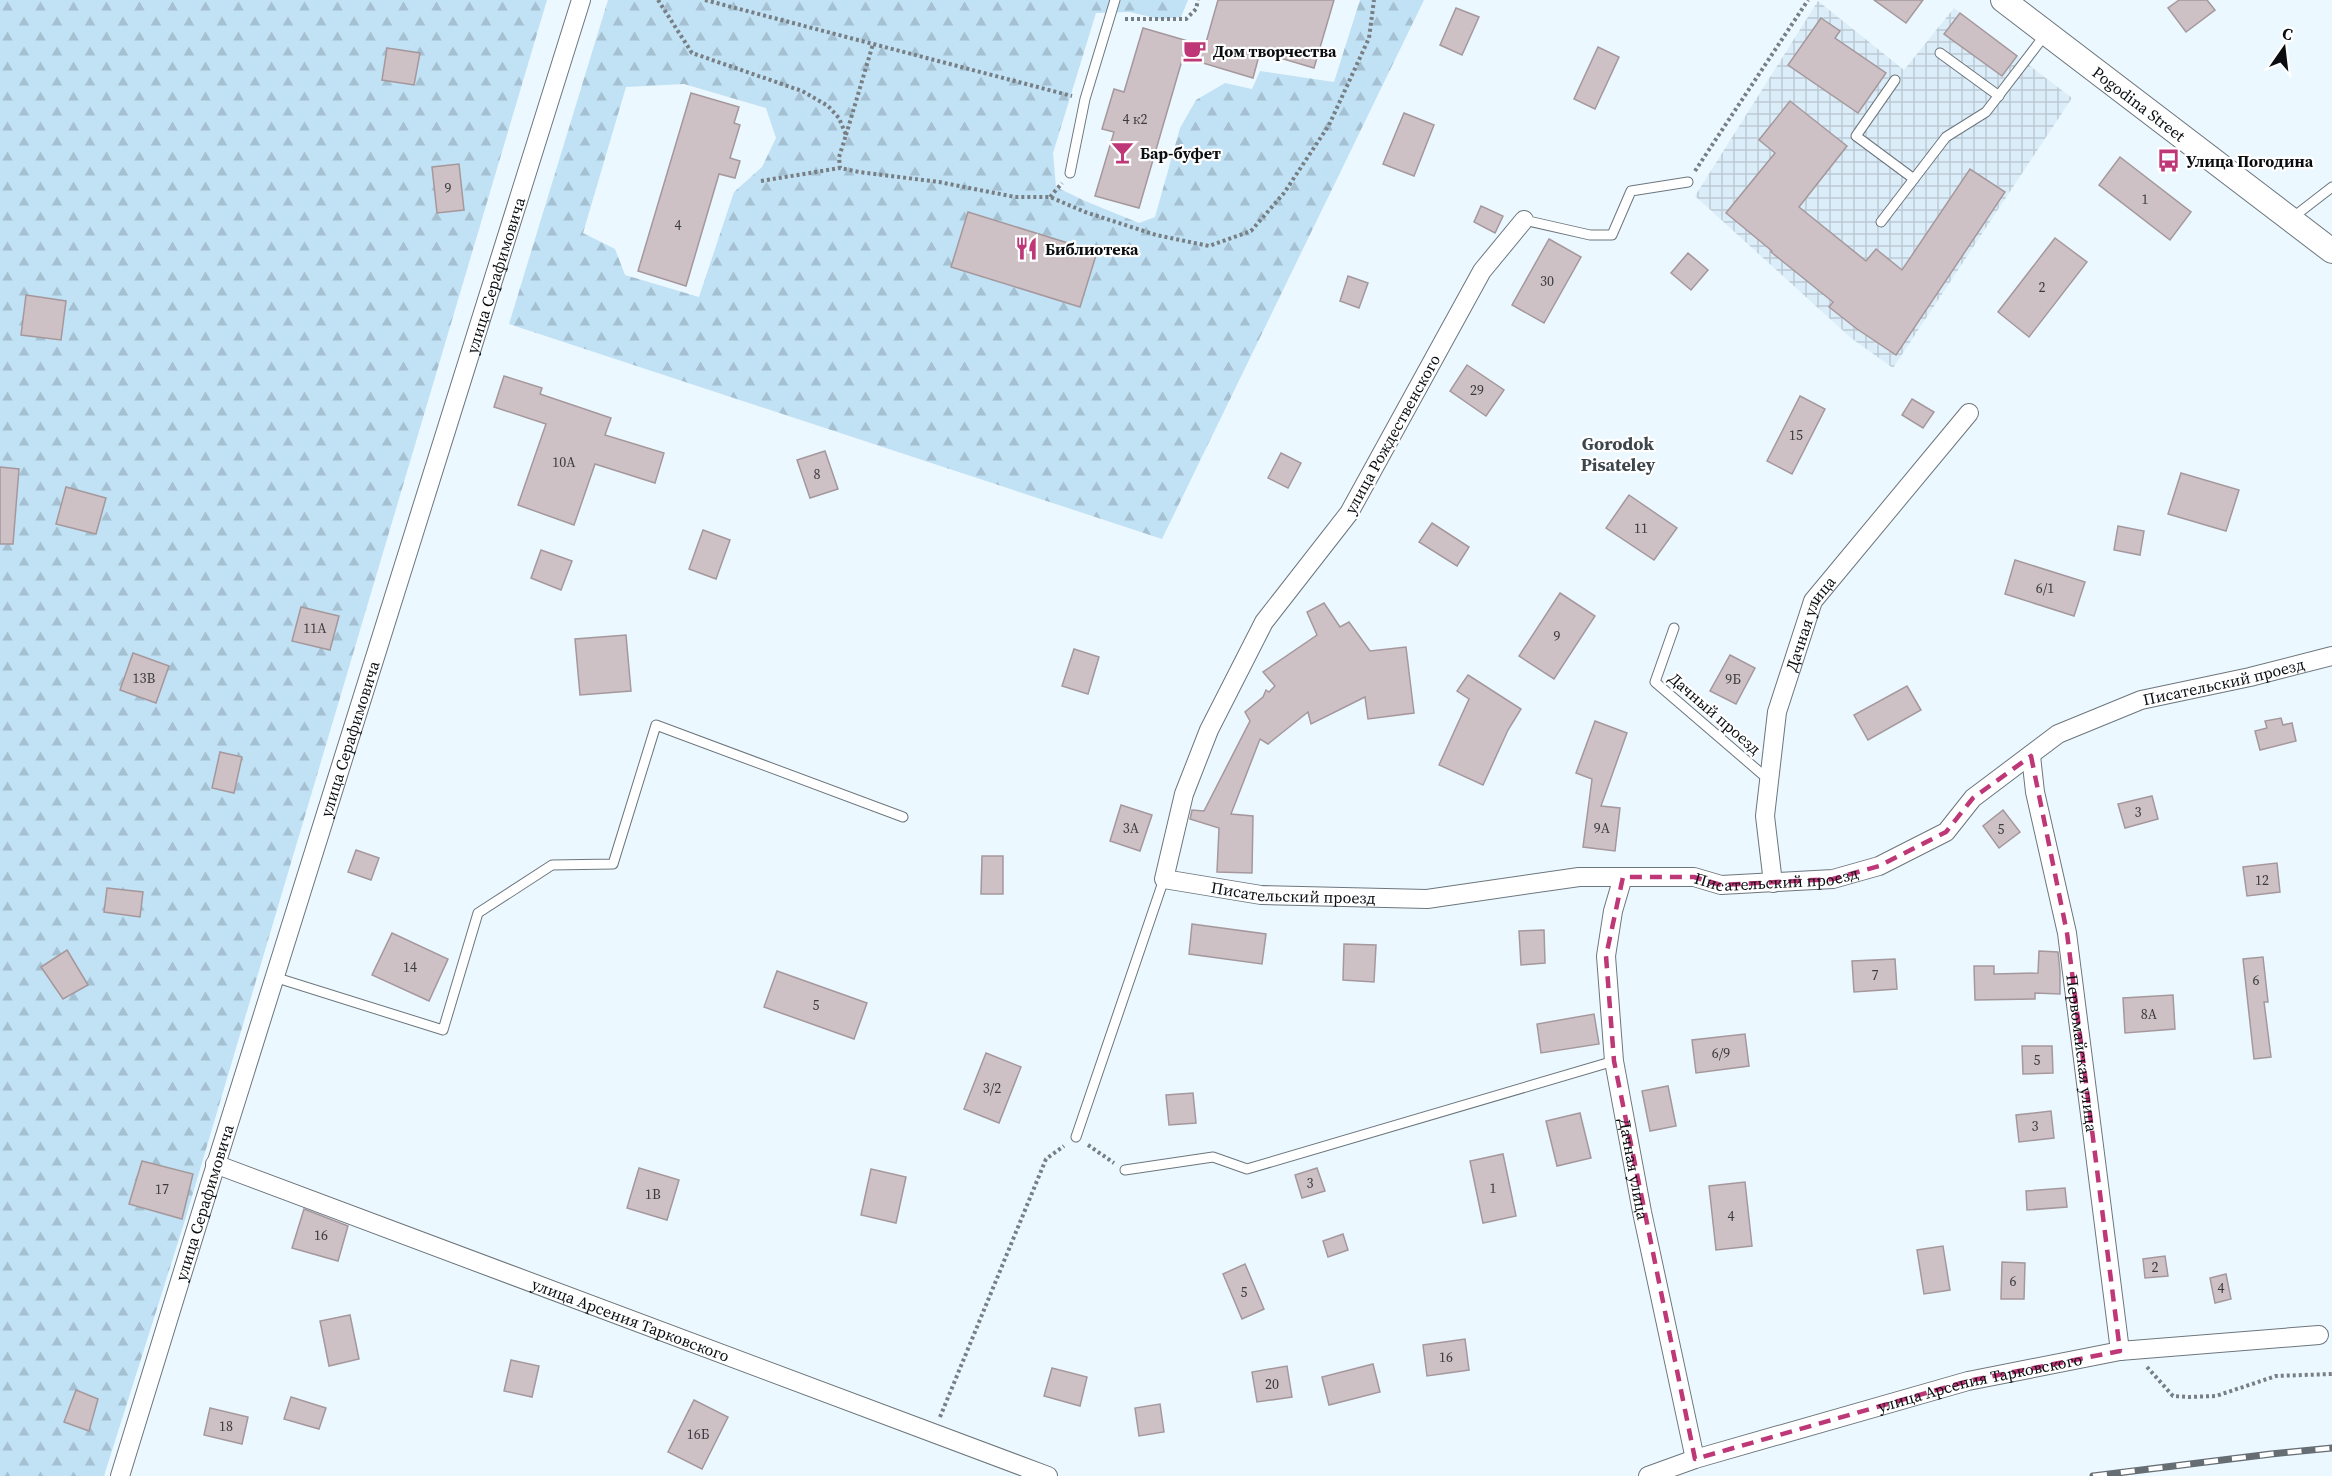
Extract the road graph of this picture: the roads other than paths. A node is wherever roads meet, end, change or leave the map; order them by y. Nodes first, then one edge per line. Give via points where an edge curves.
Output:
1 (581, 0) edge
2 (1115, 0) edge
3 (2003, 0) edge
4 (2046, 33) junction
5 (1940, 53) dead end
6 (1895, 80) dead end
7 (1999, 96) junction
8 (1070, 173) dead end
9 (1914, 179) junction
10 (1688, 182) road end
11 (2332, 187) edge
12 (2291, 219) junction
13 (1524, 220) joint
14 (1881, 222) dead end
15 (2332, 251) edge
16 (1969, 413) dead end
17 (1674, 628) dead end
18 (2332, 656) edge
19 (2031, 756) junction
20 (1769, 780) junction
21 (903, 817) dead end
22 (1623, 877) junction
23 (1164, 879) junction
24 (1773, 883) junction
25 (274, 977) junction
26 (1614, 1061) junction
27 (1076, 1137) road end
28 (215, 1164) junction
29 (1125, 1170) road end
30 (2319, 1335) dead end
31 (2127, 1350) junction
32 (1695, 1459) junction
33 (120, 1476) edge
34 (1048, 1476) edge
35 (1648, 1476) edge

1 - 25 street, улица Серафимовича
2 - 8 lane via 1085,99
3 - 4 main road, Pogodina Street
4 - 7 lane
4 - 12 main road, Pogodina Street
5 - 7 lane
6 - 9 lane via 1856,136
7 - 9 lane via 1986,112 1946,137
9 - 14 lane
10 - 13 lane via 1631,191 1612,235 1590,235
11 - 12 lane
12 - 15 main road, Pogodina Street
13 - 23 street, улица Рождественского via 1482,271 1349,513 1264,622 1209,730 1188,783
16 - 20 street, Дачная улица via 1813,601 1777,712
17 - 20 lane, Дачный проезд via 1655,682
18 - 19 street, Писательский проезд via 2141,700 2058,734
19 - 24 street, Писательский проезд via 1973,798 1946,832 1879,866 1833,879
19 - 31 street, Первомайская улица via 2035,792 2067,933
20 - 24 street, Дачная улица via 1765,816
21 - 25 lane via 656,725 613,864 552,865 478,913 443,1030
22 - 23 street, Писательский проезд via 1579,877 1427,899 1261,895
22 - 24 street, Писательский проезд via 1694,877 1721,885
22 - 26 street, Дачная улица via 1612,911 1606,956
23 - 27 lane
25 - 28 street, улица Серафимовича
26 - 29 lane via 1247,1169 1213,1157
26 - 32 street, Дачная улица
28 - 33 street, улица Серафимовича
28 - 34 street, улица Арсения Тарковского
30 - 31 street, улица Арсения Тарковского
31 - 32 street, улица Арсения Тарковского via 1968,1381
32 - 35 street, улица Арсения Тарковского

